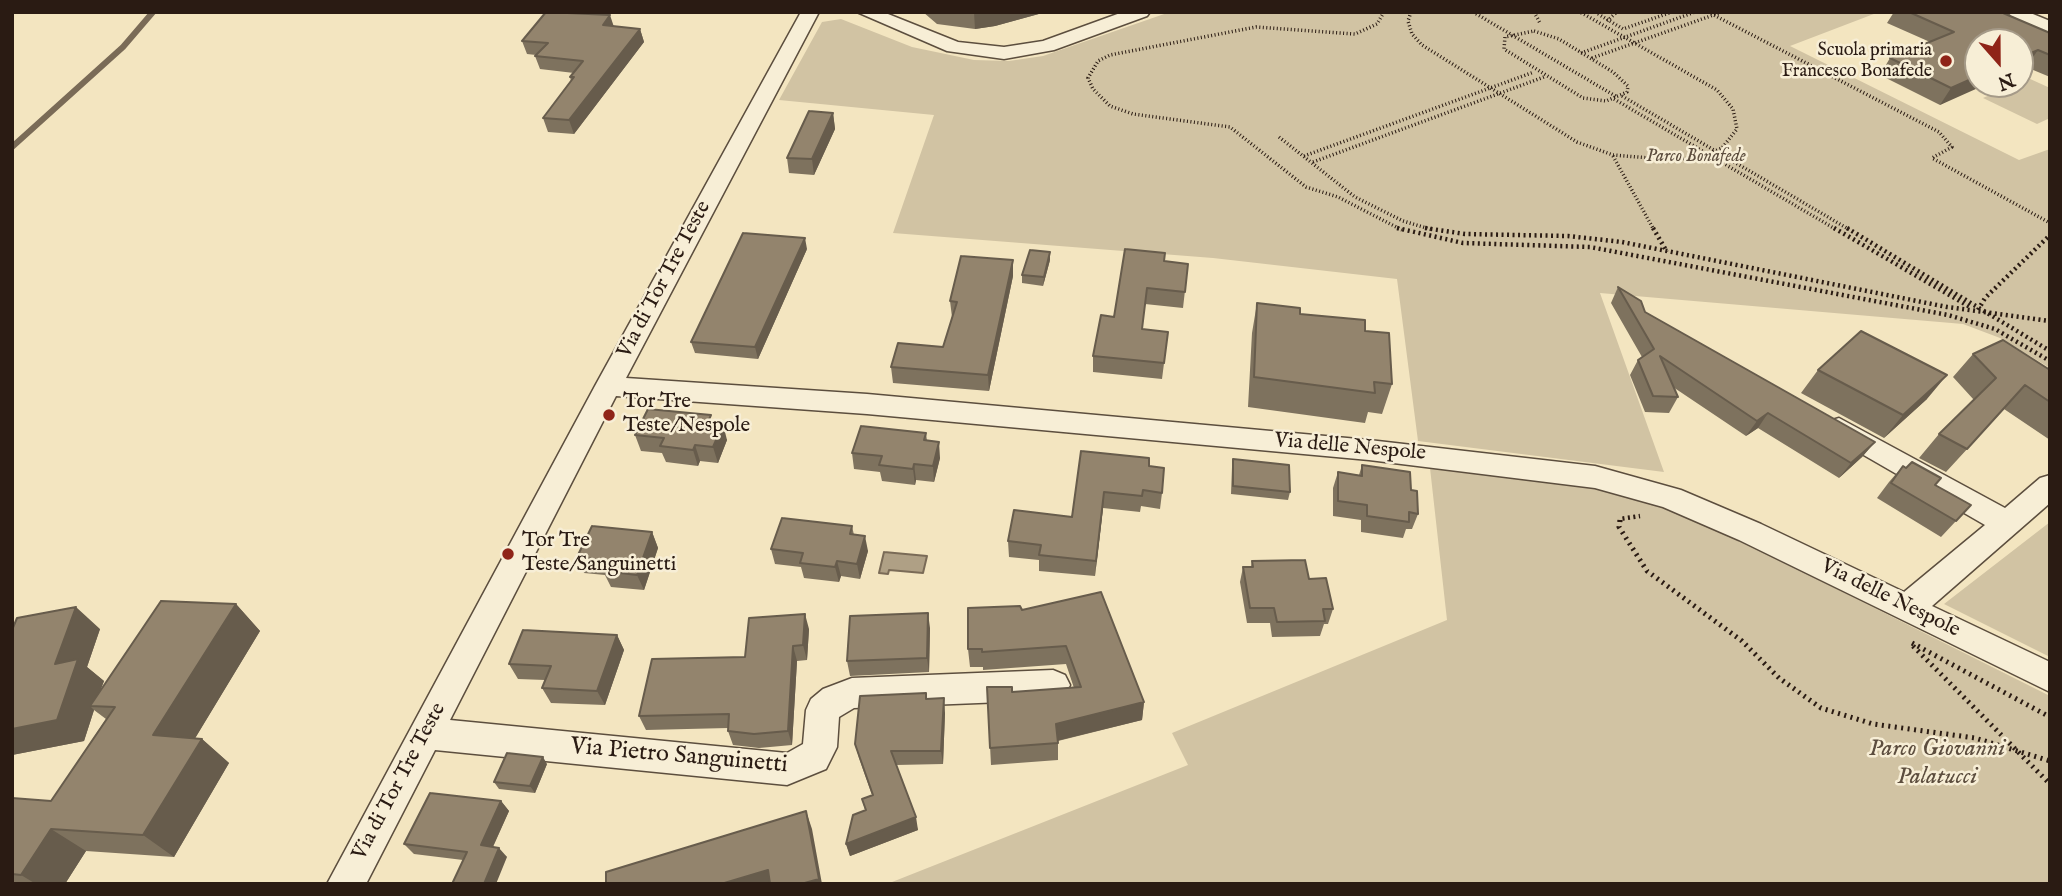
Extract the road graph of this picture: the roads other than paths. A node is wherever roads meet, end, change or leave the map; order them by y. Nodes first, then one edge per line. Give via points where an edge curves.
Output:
1 (810, 12) edge
2 (866, 12) edge
3 (1141, 12) edge
4 (2012, 12) edge
5 (2050, 28) edge
6 (608, 386) junction
7 (1815, 414) edge
8 (2050, 486) edge
9 (2007, 523) junction
10 (1908, 608) junction
11 (2050, 678) edge
12 (1053, 685) dead end
13 (426, 733) junction
14 (346, 884) edge

1 - 6 street, Via di Tor Tre Teste
2 - 3 street via 954,47 1004,53 1047,46
4 - 5 street
6 - 10 street, Via delle Nespole via 867,404 1369,450 1595,477 1678,501
6 - 13 street, Via di Tor Tre Teste
7 - 9 street
8 - 9 street
9 - 10 street
10 - 11 street, Via delle Nespole
12 - 13 street, Via Pietro Sanguinetti via 852,693 824,710 820,747 814,758 787,769
13 - 14 street, Via di Tor Tre Teste

